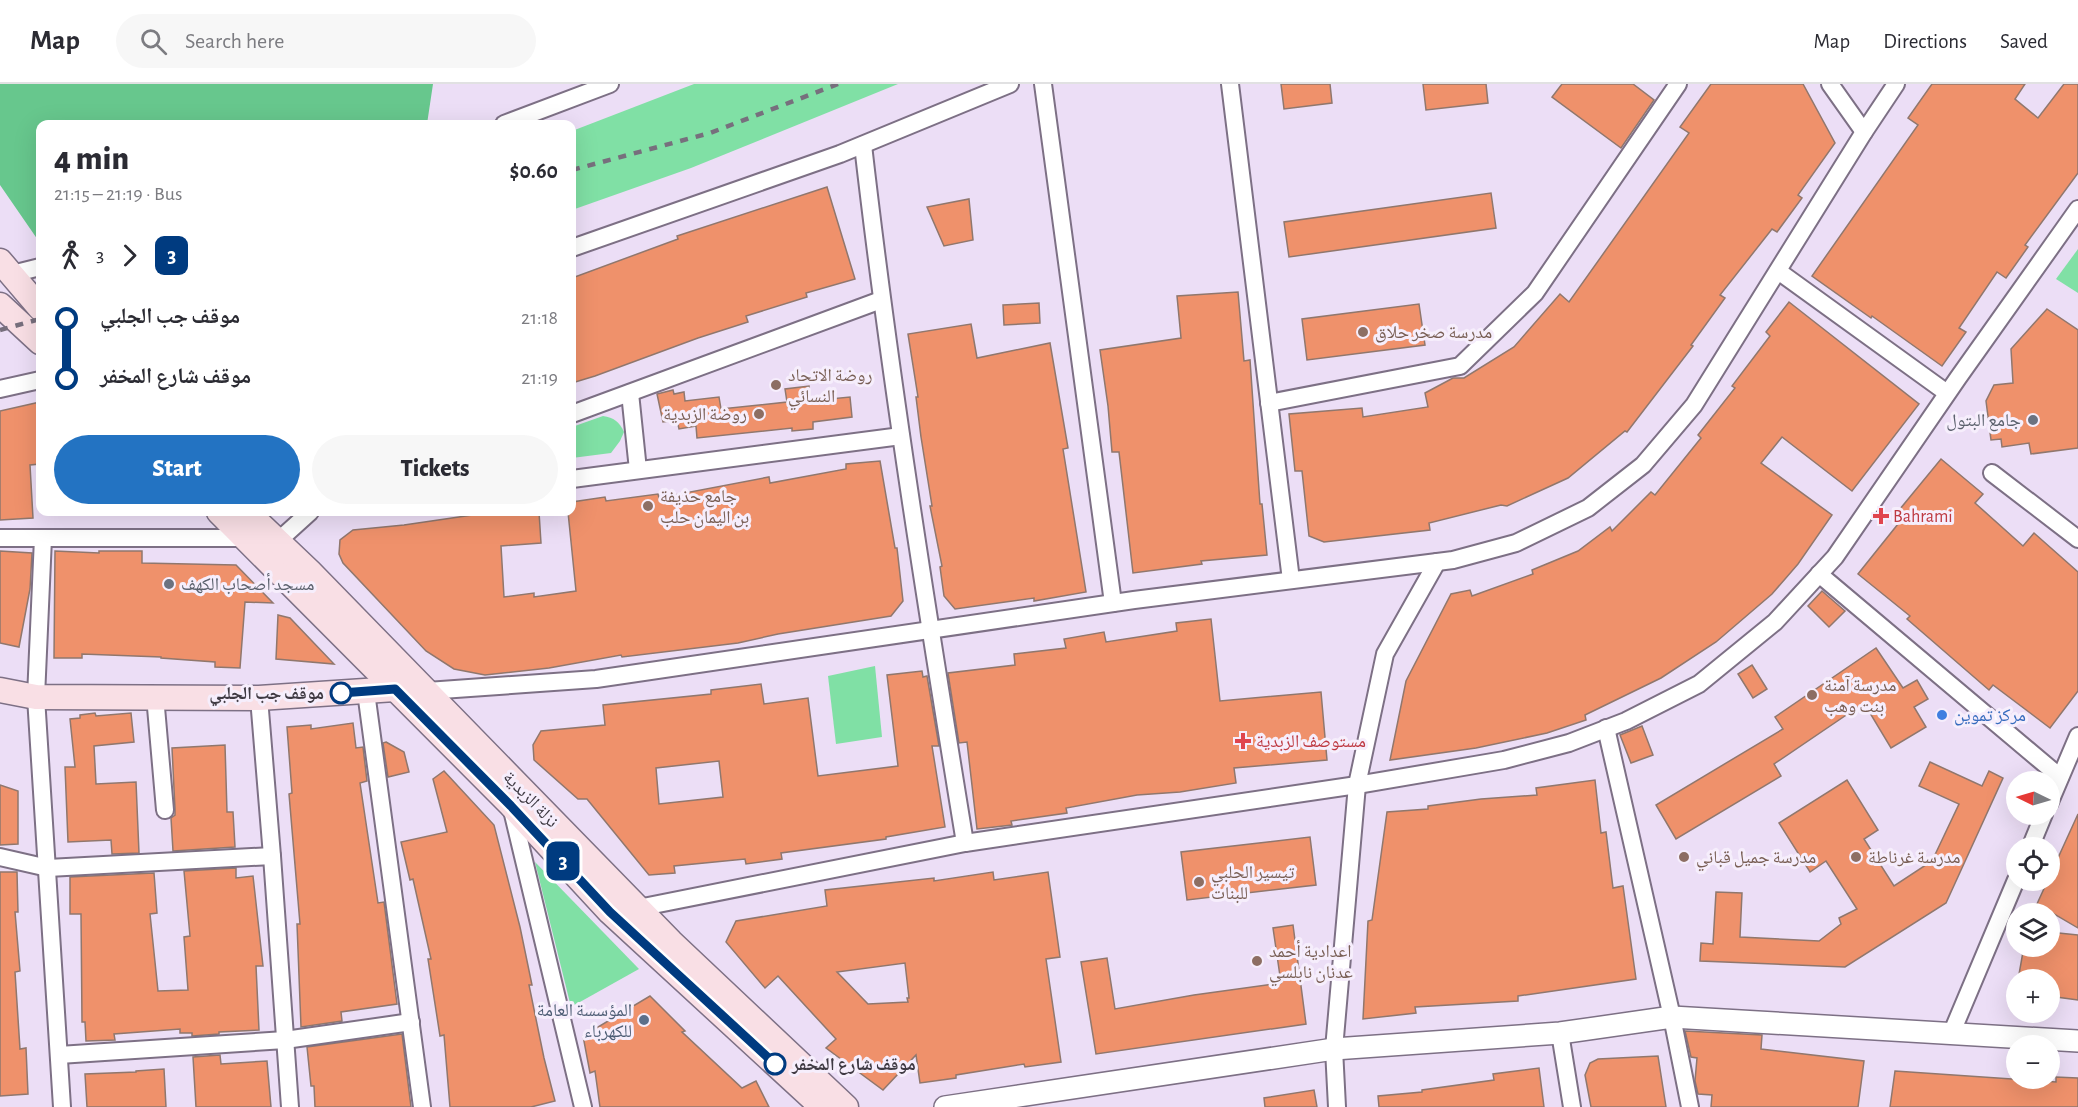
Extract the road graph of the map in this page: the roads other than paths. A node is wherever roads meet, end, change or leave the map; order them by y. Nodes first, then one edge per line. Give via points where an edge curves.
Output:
1 (610, 84) edge
2 (1010, 84) edge
3 (1043, 84) edge
4 (1230, 84) edge
5 (1678, 84) edge
6 (1830, 84) edge
7 (1896, 84) edge
8 (515, 120) edge
9 (1864, 132) junction
10 (863, 145) junction
11 (2078, 209) edge
12 (576, 247) edge
13 (36, 267) edge
14 (6, 268) edge
15 (1778, 271) junction
16 (881, 300) junction
17 (36, 303) edge
18 (0, 305) edge
19 (36, 338) edge
20 (36, 381) edge
21 (0, 389) edge
22 (630, 393) junction
23 (1947, 393) junction
24 (1269, 403) junction
25 (576, 413) edge
26 (901, 436) junction
27 (638, 470) junction
28 (1992, 473) dead end
29 (576, 478) edge
30 (223, 516) edge
31 (251, 516) edge
32 (306, 516) edge
33 (43, 537) junction
34 (0, 538) edge
35 (248, 538) junction
36 (2078, 539) edge
37 (278, 541) junction
38 (1437, 562) junction
39 (1820, 574) junction
40 (1291, 580) junction
41 (1113, 603) junction
42 (930, 631) junction
43 (395, 689) junction
44 (0, 690) edge
45 (427, 691) junction
46 (366, 692) junction
47 (155, 696) junction
48 (36, 697) junction
49 (259, 698) junction
50 (1606, 729) junction
51 (2078, 736) edge
52 (2053, 771) edge
53 (2060, 777) edge
54 (1357, 785) junction
55 (511, 806) junction
56 (165, 810) dead end
57 (965, 843) junction
58 (272, 856) junction
59 (0, 857) edge
60 (48, 868) junction
61 (2011, 891) edge
62 (638, 908) junction
63 (1672, 1017) junction
64 (411, 1022) junction
65 (1952, 1032) junction
66 (1560, 1033) junction
67 (285, 1040) junction
68 (2078, 1041) edge
69 (1334, 1049) junction
70 (59, 1055) junction
71 (62, 1107) edge
72 (290, 1107) edge
73 (422, 1107) edge
74 (583, 1107) edge
75 (822, 1107) edge
76 (846, 1107) edge
77 (945, 1107) edge
78 (1337, 1107) edge
79 (1572, 1107) edge
80 (1690, 1107) edge

1 - 8 street
2 - 10 street
3 - 41 street
4 - 24 street
5 - 24 street via 1535,293 1460,366
6 - 9 street
7 - 9 street
9 - 15 street
10 - 12 street
10 - 16 street
11 - 23 street
13 - 14 street
14 - 17 main road
15 - 23 street
15 - 38 street via 1694,405 1643,465 1588,508 1516,543
16 - 22 street
16 - 26 street
18 - 19 main road
20 - 21 street
22 - 25 street
22 - 27 street
23 - 39 street
24 - 40 street
26 - 27 street
26 - 42 street
27 - 29 street
28 - 36 street
30 - 35 main road, نزلة الزبدية
31 - 37 main road, نزلة الزبدية
32 - 37 street
33 - 34 street
33 - 35 street
33 - 48 street
35 - 43 main road, نزلة الزبدية
37 - 45 main road, نزلة الزبدية
38 - 40 street
38 - 54 street via 1385,654
39 - 50 street via 1775,622 1699,684
39 - 52 street
40 - 41 street
41 - 42 street
42 - 45 street via 596,679
42 - 57 street
43 - 46 main road
43 - 55 main road, نزلة الزبدية
44 - 48 main road
45 - 62 main road, نزلة الزبدية
46 - 49 main road
46 - 64 street
47 - 48 main road
47 - 49 main road
47 - 56 street
48 - 60 street
49 - 58 street
50 - 54 street via 1504,760
50 - 63 street
51 - 53 street
54 - 57 street
54 - 69 street
55 - 74 street
55 - 75 main road, نزلة الزبدية via 610,912
57 - 62 street
58 - 60 street
58 - 67 street
59 - 60 street
60 - 70 street
61 - 65 street
62 - 76 main road, نزلة الزبدية
63 - 65 street
63 - 66 street
63 - 80 street
64 - 67 street
64 - 73 street
65 - 68 street
66 - 69 street
66 - 79 street
67 - 70 street
67 - 72 street
69 - 77 street
69 - 78 street
70 - 71 street

